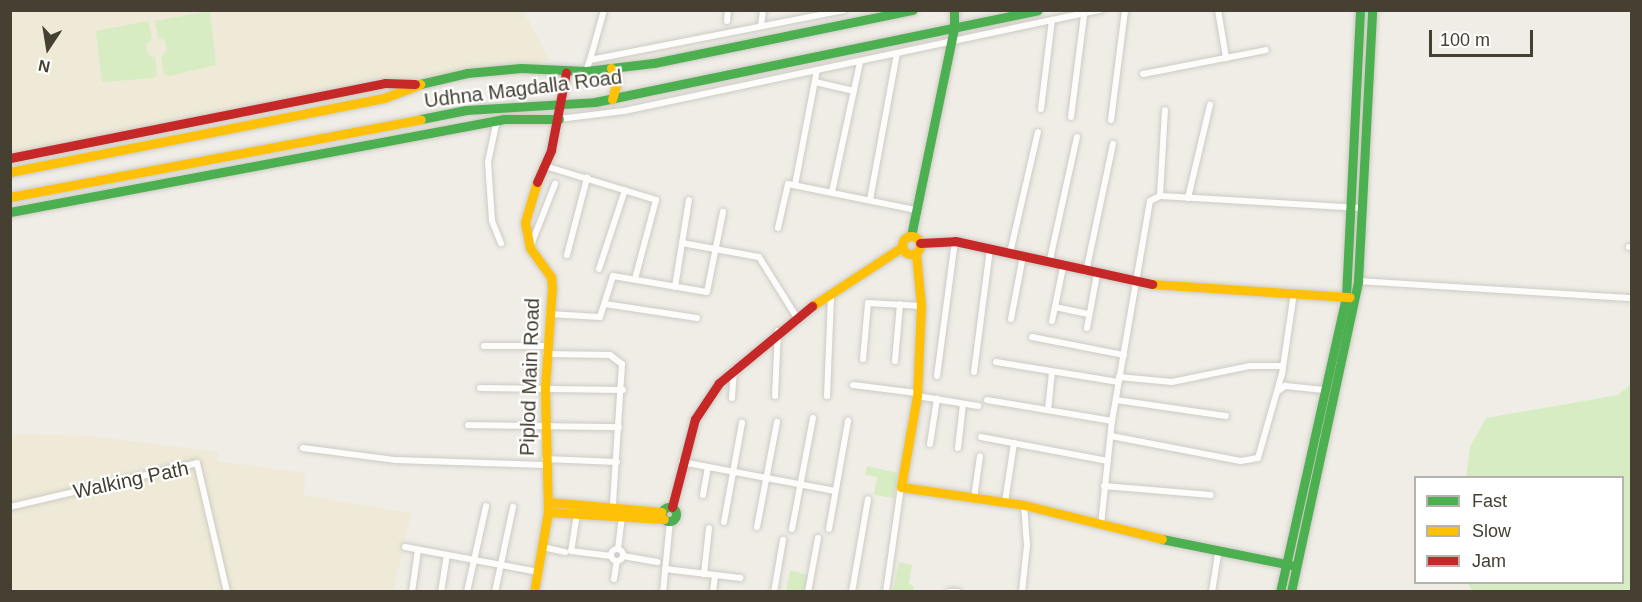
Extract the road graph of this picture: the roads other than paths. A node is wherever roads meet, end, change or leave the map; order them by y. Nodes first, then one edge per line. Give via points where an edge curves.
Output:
1 (604, 10) edge
2 (728, 10) edge
3 (763, 10) edge
4 (844, 10) edge
5 (913, 10) edge
6 (948, 10) edge
7 (954, 10) edge
8 (1038, 10) edge
9 (1101, 10) edge
10 (1125, 10) edge
11 (1218, 10) edge
12 (1360, 10) edge
13 (1372, 10) edge
14 (1084, 15) junction
15 (1052, 20) junction
16 (727, 21) dead end
17 (761, 26) junction
18 (951, 30) junction
19 (949, 44) junction
20 (1266, 50) dead end
21 (897, 53) junction
22 (1226, 58) junction
23 (590, 60) junction
24 (860, 63) junction
25 (611, 68) junction
26 (817, 70) junction
27 (586, 71) junction
28 (566, 72) junction
29 (1143, 74) dead end
30 (815, 82) junction
31 (417, 85) junction
32 (854, 91) junction
33 (612, 99) junction
34 (560, 105) junction
35 (1210, 105) dead end
36 (1041, 109) dead end
37 (1165, 110) dead end
38 (1071, 117) dead end
39 (559, 119) junction
40 (497, 120) junction
41 (1111, 120) dead end
42 (1038, 132) dead end
43 (1077, 137) dead end
44 (1113, 144) dead end
45 (10, 158) edge
46 (545, 166) junction
47 (10, 172) edge
48 (587, 178) junction
49 (555, 184) dead end
50 (795, 184) junction
51 (625, 190) junction
52 (832, 192) junction
53 (1160, 196) junction
54 (10, 197) edge
55 (1188, 198) junction
56 (689, 200) dead end
57 (870, 200) junction
58 (1357, 208) junction
59 (916, 210) junction
60 (10, 212) edge
61 (723, 212) dead end
62 (778, 228) dead end
63 (910, 236) junction
64 (955, 241) junction
65 (501, 243) dead end
66 (682, 243) junction
67 (920, 243) junction
68 (902, 247) junction
69 (530, 248) junction
70 (990, 249) junction
71 (718, 250) junction
72 (916, 253) junction
73 (1010, 253) junction
74 (567, 255) dead end
75 (1023, 256) junction
76 (1049, 264) junction
77 (1063, 267) junction
78 (599, 269) dead end
79 (1086, 272) junction
80 (1097, 274) junction
81 (635, 279) junction
82 (1358, 281) junction
83 (1137, 283) junction
84 (675, 287) junction
85 (1293, 293) junction
86 (831, 295) junction
87 (1351, 297) junction
88 (1632, 298) edge
89 (605, 304) junction
90 (900, 304) junction
91 (921, 306) junction
92 (1054, 307) junction
93 (549, 314) junction
94 (1089, 315) junction
95 (796, 316) junction
96 (697, 318) dead end
97 (1011, 319) dead end
98 (1052, 321) dead end
99 (1087, 328) dead end
100 (778, 330) junction
101 (1032, 337) dead end
102 (484, 346) dead end
103 (546, 350) junction
104 (1124, 355) junction
105 (863, 358) dead end
106 (895, 361) dead end
107 (996, 362) dead end
108 (1283, 366) junction
109 (734, 369) junction
110 (974, 372) dead end
111 (1052, 373) junction
112 (937, 376) dead end
113 (1119, 380) junction
114 (853, 386) dead end
115 (480, 388) dead end
116 (545, 388) junction
117 (623, 390) junction
118 (1325, 390) junction
119 (1277, 392) junction
120 (917, 394) junction
121 (775, 396) dead end
122 (827, 396) dead end
123 (732, 398) dead end
124 (937, 399) junction
125 (987, 400) dead end
126 (1116, 400) junction
127 (963, 404) junction
128 (978, 406) dead end
129 (1048, 411) junction
130 (1226, 416) dead end
131 (813, 418) dead end
132 (848, 421) dead end
133 (1112, 421) junction
134 (777, 422) dead end
135 (742, 423) dead end
136 (468, 425) dead end
137 (546, 426) junction
138 (620, 427) junction
139 (1111, 436) junction
140 (981, 437) dead end
141 (1014, 443) junction
142 (930, 444) dead end
143 (303, 448) dead end
144 (958, 448) dead end
145 (980, 456) dead end
146 (1108, 461) junction
147 (544, 462) junction
148 (617, 462) junction
149 (682, 462) junction
150 (708, 468) junction
151 (733, 472) junction
152 (767, 478) junction
153 (801, 484) junction
154 (1104, 486) junction
155 (901, 487) junction
156 (835, 491) junction
157 (703, 495) dead end
158 (1211, 495) dead end
159 (974, 498) junction
160 (868, 499) dead end
161 (1005, 502) junction
162 (613, 505) junction
163 (1024, 505) junction
164 (486, 506) dead end
165 (10, 507) edge
166 (513, 507) dead end
167 (548, 507) junction
168 (577, 514) junction
169 (667, 515) junction
170 (622, 517) junction
171 (724, 522) dead end
172 (1101, 525) junction
173 (757, 527) dead end
174 (708, 528) dead end
175 (792, 529) dead end
176 (828, 529) dead end
177 (818, 538) dead end
178 (783, 540) dead end
179 (405, 548) dead end
180 (543, 548) junction
181 (418, 550) junction
182 (565, 552) dead end
183 (1218, 553) junction
184 (447, 555) junction
185 (617, 558) junction
186 (472, 559) junction
187 (657, 562) dead end
188 (1285, 563) junction
189 (501, 564) junction
190 (1296, 566) junction
191 (665, 569) junction
192 (538, 572) junction
193 (704, 574) junction
194 (715, 575) junction
195 (740, 578) dead end
196 (614, 579) dead end
197 (226, 591) edge
198 (412, 591) edge
199 (441, 591) edge
200 (467, 591) edge
201 (495, 591) edge
202 (534, 591) edge
203 (663, 591) edge
204 (713, 591) edge
205 (774, 591) edge
206 (808, 591) edge
207 (852, 591) edge
208 (885, 591) edge
209 (948, 591) edge
210 (958, 591) edge
211 (1022, 591) edge
212 (1212, 591) edge
213 (1280, 591) edge
214 (1291, 591) edge

1 - 23 street
2 - 16 street
3 - 17 street
4 - 17 street
5 - 25 street, Udhna Magdalla Road via 817,32
6 - 18 street
7 - 18 street
8 - 18 street, Udhna Magdalla Road
9 - 14 street
10 - 41 street
11 - 22 street
12 - 58 street
13 - 58 street
14 - 15 street
14 - 38 street
15 - 19 street
15 - 36 street
17 - 23 street
18 - 19 street
18 - 33 street, Udhna Magdalla Road
19 - 21 street
19 - 59 street
20 - 22 street
21 - 24 street
21 - 57 street
22 - 29 street
23 - 27 street
24 - 26 street
24 - 32 street
25 - 27 street, Udhna Magdalla Road
25 - 33 street via 617,82
26 - 30 street
26 - 39 street via 624,111
27 - 28 street, Udhna Magdalla Road
28 - 31 street, Udhna Magdalla Road via 497,69
28 - 34 street, Piplod Main Road
30 - 32 street
30 - 50 street
31 - 45 street via 385,83
31 - 47 street, Udhna Magdalla Road via 384,98
32 - 52 street
33 - 34 street, Udhna Magdalla Road
34 - 39 street, Piplod Main Road
34 - 54 street, Udhna Magdalla Road via 466,110
35 - 55 street
37 - 53 street
39 - 40 street
39 - 46 street, Piplod Main Road
40 - 60 street
40 - 65 street via 488,162 492,221
42 - 73 street
43 - 76 street
44 - 79 street
46 - 48 street
46 - 69 street, Piplod Main Road via 526,211
48 - 51 street
48 - 74 street
49 - 69 street
50 - 52 street
50 - 62 street via 784,189
51 - 78 street
51 - 81 street via 653,198 657,205
52 - 57 street
53 - 55 street
53 - 83 street via 1149,206
55 - 58 street
56 - 66 street
57 - 59 street
58 - 82 street
58 - 87 street
59 - 63 street
61 - 71 street
63 - 67 street
63 - 68 street
64 - 67 street
64 - 70 street
64 - 112 street
66 - 71 street
66 - 84 street
67 - 72 street
68 - 72 street via 907,253
68 - 86 street
69 - 93 street, Piplod Main Road via 551,277
70 - 73 street
70 - 110 street
71 - 84 street via 707,292
71 - 95 street via 762,260
72 - 91 street
73 - 75 street
75 - 76 street
75 - 97 street
76 - 77 street
77 - 79 street
77 - 92 street
79 - 80 street
80 - 83 street
80 - 94 street
81 - 84 street
81 - 89 street via 611,277
82 - 87 street
82 - 88 street
83 - 85 street
83 - 104 street
85 - 87 street
85 - 108 street
86 - 95 street
86 - 122 street
87 - 118 street
87 - 190 street
89 - 93 street via 603,315 596,318
89 - 96 street
90 - 91 street
90 - 105 street via 868,303
90 - 106 street
91 - 120 street
92 - 94 street
92 - 98 street
93 - 103 street, Piplod Main Road
94 - 99 street
95 - 100 street
100 - 109 street
100 - 121 street
101 - 104 street
102 - 103 street
103 - 116 street, Piplod Main Road
103 - 117 street via 616,357 623,369
104 - 113 street
107 - 111 street
108 - 113 street via 1250,366 1172,382
108 - 119 street
109 - 123 street
109 - 149 street via 695,419
111 - 113 street
111 - 129 street
113 - 126 street
114 - 120 street
115 - 116 street
116 - 117 street
116 - 137 street, Piplod Main Road
117 - 138 street
118 - 119 street via 1285,386
118 - 188 street
119 - 139 street via 1260,454 1253,461
120 - 124 street
120 - 155 street
124 - 127 street
124 - 142 street
125 - 129 street
126 - 130 street
126 - 133 street
127 - 128 street
127 - 144 street
129 - 133 street
131 - 153 street
132 - 156 street
133 - 139 street
134 - 152 street
135 - 151 street
136 - 137 street
137 - 138 street
137 - 147 street, Piplod Main Road
138 - 148 street
139 - 146 street
140 - 141 street
141 - 146 street
141 - 161 street
143 - 147 street via 396,460
145 - 159 street
146 - 154 street
147 - 148 street
147 - 167 street, Piplod Main Road
148 - 162 street
149 - 150 street
149 - 169 street
150 - 151 street
150 - 157 street
151 - 152 street
151 - 171 street
152 - 153 street
152 - 173 street
153 - 156 street
153 - 175 street
154 - 158 street
154 - 172 street
155 - 159 street
155 - 208 street
156 - 176 street
159 - 161 street
160 - 207 street
161 - 163 street
162 - 167 street
162 - 169 street
163 - 172 street
163 - 211 street via 1027,545
164 - 186 street
165 - 197 street, Walking Path via 196,463
166 - 189 street
167 - 168 street
167 - 180 street, Piplod Main Road
168 - 170 street
168 - 185 street via 572,550
169 - 170 street
169 - 191 street
170 - 185 street
172 - 183 street
174 - 193 street
177 - 206 street
178 - 205 street
179 - 181 street
180 - 182 street
180 - 192 street, Piplod Main Road
181 - 184 street
181 - 198 street
183 - 188 street
183 - 212 street
184 - 186 street
184 - 199 street
185 - 187 street
185 - 196 street
186 - 189 street
186 - 200 street
188 - 190 street
188 - 213 street
189 - 192 street
189 - 201 street
190 - 214 street
191 - 193 street
191 - 203 street
192 - 202 street, Piplod Main Road
193 - 194 street
194 - 195 street
194 - 204 street
209 - 210 street

